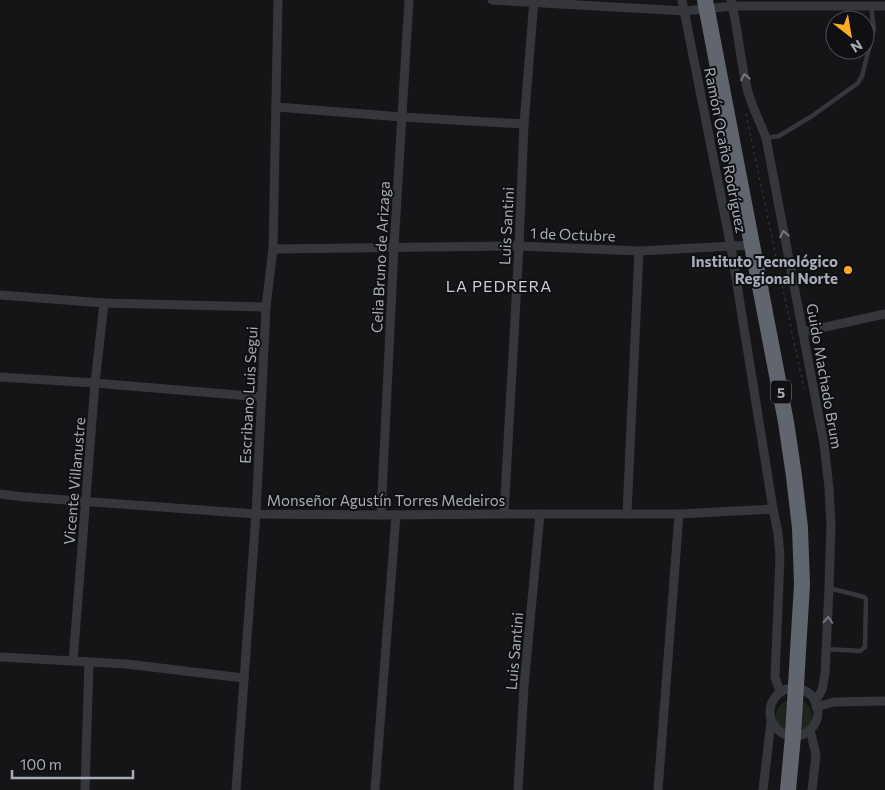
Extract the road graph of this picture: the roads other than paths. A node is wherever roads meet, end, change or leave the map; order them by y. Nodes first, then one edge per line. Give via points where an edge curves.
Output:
1 (278, 0) edge
2 (408, 0) edge
3 (492, 0) edge
4 (682, 0) edge
5 (534, 1) edge
6 (732, 3) edge
7 (855, 3) edge
8 (706, 4) edge
9 (871, 6) junction
10 (885, 6) edge
11 (685, 11) junction
12 (277, 107) junction
13 (402, 118) junction
14 (524, 124) junction
15 (766, 138) junction
16 (752, 245) junction
17 (394, 246) junction
18 (519, 246) junction
19 (731, 247) junction
20 (273, 249) junction
21 (640, 250) junction
22 (0, 295) edge
23 (104, 303) junction
24 (266, 307) junction
25 (885, 314) edge
26 (803, 332) junction
27 (0, 377) edge
28 (95, 383) junction
29 (262, 397) junction
30 (0, 494) edge
31 (86, 501) junction
32 (773, 509) junction
33 (256, 514) junction
34 (504, 514) junction
35 (540, 514) junction
36 (627, 514) junction
37 (679, 514) junction
38 (381, 515) junction
39 (396, 515) junction
40 (829, 588) junction
41 (826, 649) junction
42 (0, 657) edge
43 (73, 661) junction
44 (89, 663) junction
45 (244, 678) junction
46 (796, 688) junction
47 (780, 692) junction
48 (885, 701) edge
49 (816, 704) junction
50 (771, 721) junction
51 (810, 730) junction
52 (793, 736) junction
53 (85, 790) edge
54 (236, 790) edge
55 (375, 790) edge
56 (518, 790) edge
57 (658, 790) edge
58 (763, 790) edge
59 (788, 790) edge
60 (812, 790) edge

1 - 12 street, Escribano Luis Segui
2 - 13 street, Celia Bruno de Arizaga
3 - 5 street
4 - 11 street, Ramón Ocaño Rodríguez
5 - 11 street
5 - 14 street, Luis Santini
6 - 7 street
6 - 8 street
15 -> 6 street, Guido Machado Brum via 747,88
7 - 9 street
8 - 11 street
8 - 16 highway, 5
9 - 10 street
9 - 15 lane via 874,29 858,83 796,126 779,136
11 - 19 street, Ramón Ocaño Rodríguez
12 - 13 street
12 - 20 street, Escribano Luis Segui
13 - 14 street
13 - 17 street, Celia Bruno de Arizaga
14 - 18 street, Luis Santini
26 -> 15 street, Guido Machado Brum
16 - 19 street, 1 de Octubre
16 - 46 highway, 5 via 786,422 800,528 802,584
17 - 18 street, 1 de Octubre
17 - 20 street, 1 de Octubre
17 - 38 street, Celia Bruno de Arizaga
18 - 21 street, 1 de Octubre
18 - 34 street, Luis Santini
19 - 21 street, 1 de Octubre
19 - 32 street, Ramón Ocaño Rodríguez
20 - 24 street, Escribano Luis Segui
21 - 36 street
22 - 23 street
23 - 24 street
23 - 28 street, Vicente Villanustre
24 - 29 street, Escribano Luis Segui
25 - 26 street
26 - 40 street, Guido Machado Brum via 829,488
27 - 28 street
28 - 29 street
28 - 31 street, Vicente Villanustre
29 - 33 street, Escribano Luis Segui
30 - 31 street, Monseñor Agustín Torres Medeiros
31 - 33 street, Monseñor Agustín Torres Medeiros
31 - 43 street, Vicente Villanustre
32 - 37 street, Monseñor Agustín Torres Medeiros
32 - 47 street, Ramón Ocaño Rodríguez via 780,557 775,677
33 - 38 street, Monseñor Agustín Torres Medeiros
33 - 45 street, Escribano Luis Segui
34 - 35 street, Monseñor Agustín Torres Medeiros
34 - 39 street, Monseñor Agustín Torres Medeiros
35 - 36 street, Monseñor Agustín Torres Medeiros
35 - 56 street, Luis Santini
36 - 37 street, Monseñor Agustín Torres Medeiros
37 - 57 street
38 - 39 street, Monseñor Agustín Torres Medeiros
39 - 55 street
41 -> 40 street, Guido Machado Brum
40 - 41 lane via 866,599 865,647 860,651
41 - 49 street, Guido Machado Brum via 825,674
42 - 43 street
43 - 44 street
44 - 45 street via 126,664
44 - 53 street
45 - 54 street, Escribano Luis Segui
46 - 47 street
46 - 49 street via 809,694
46 - 52 highway, 5
47 - 50 street via 769,710
48 - 49 street
49 - 51 street, Guido Machado Brum via 818,713
50 - 52 street via 777,730
50 - 58 street
51 - 52 street
51 - 60 street via 816,755
52 - 59 highway, 5

